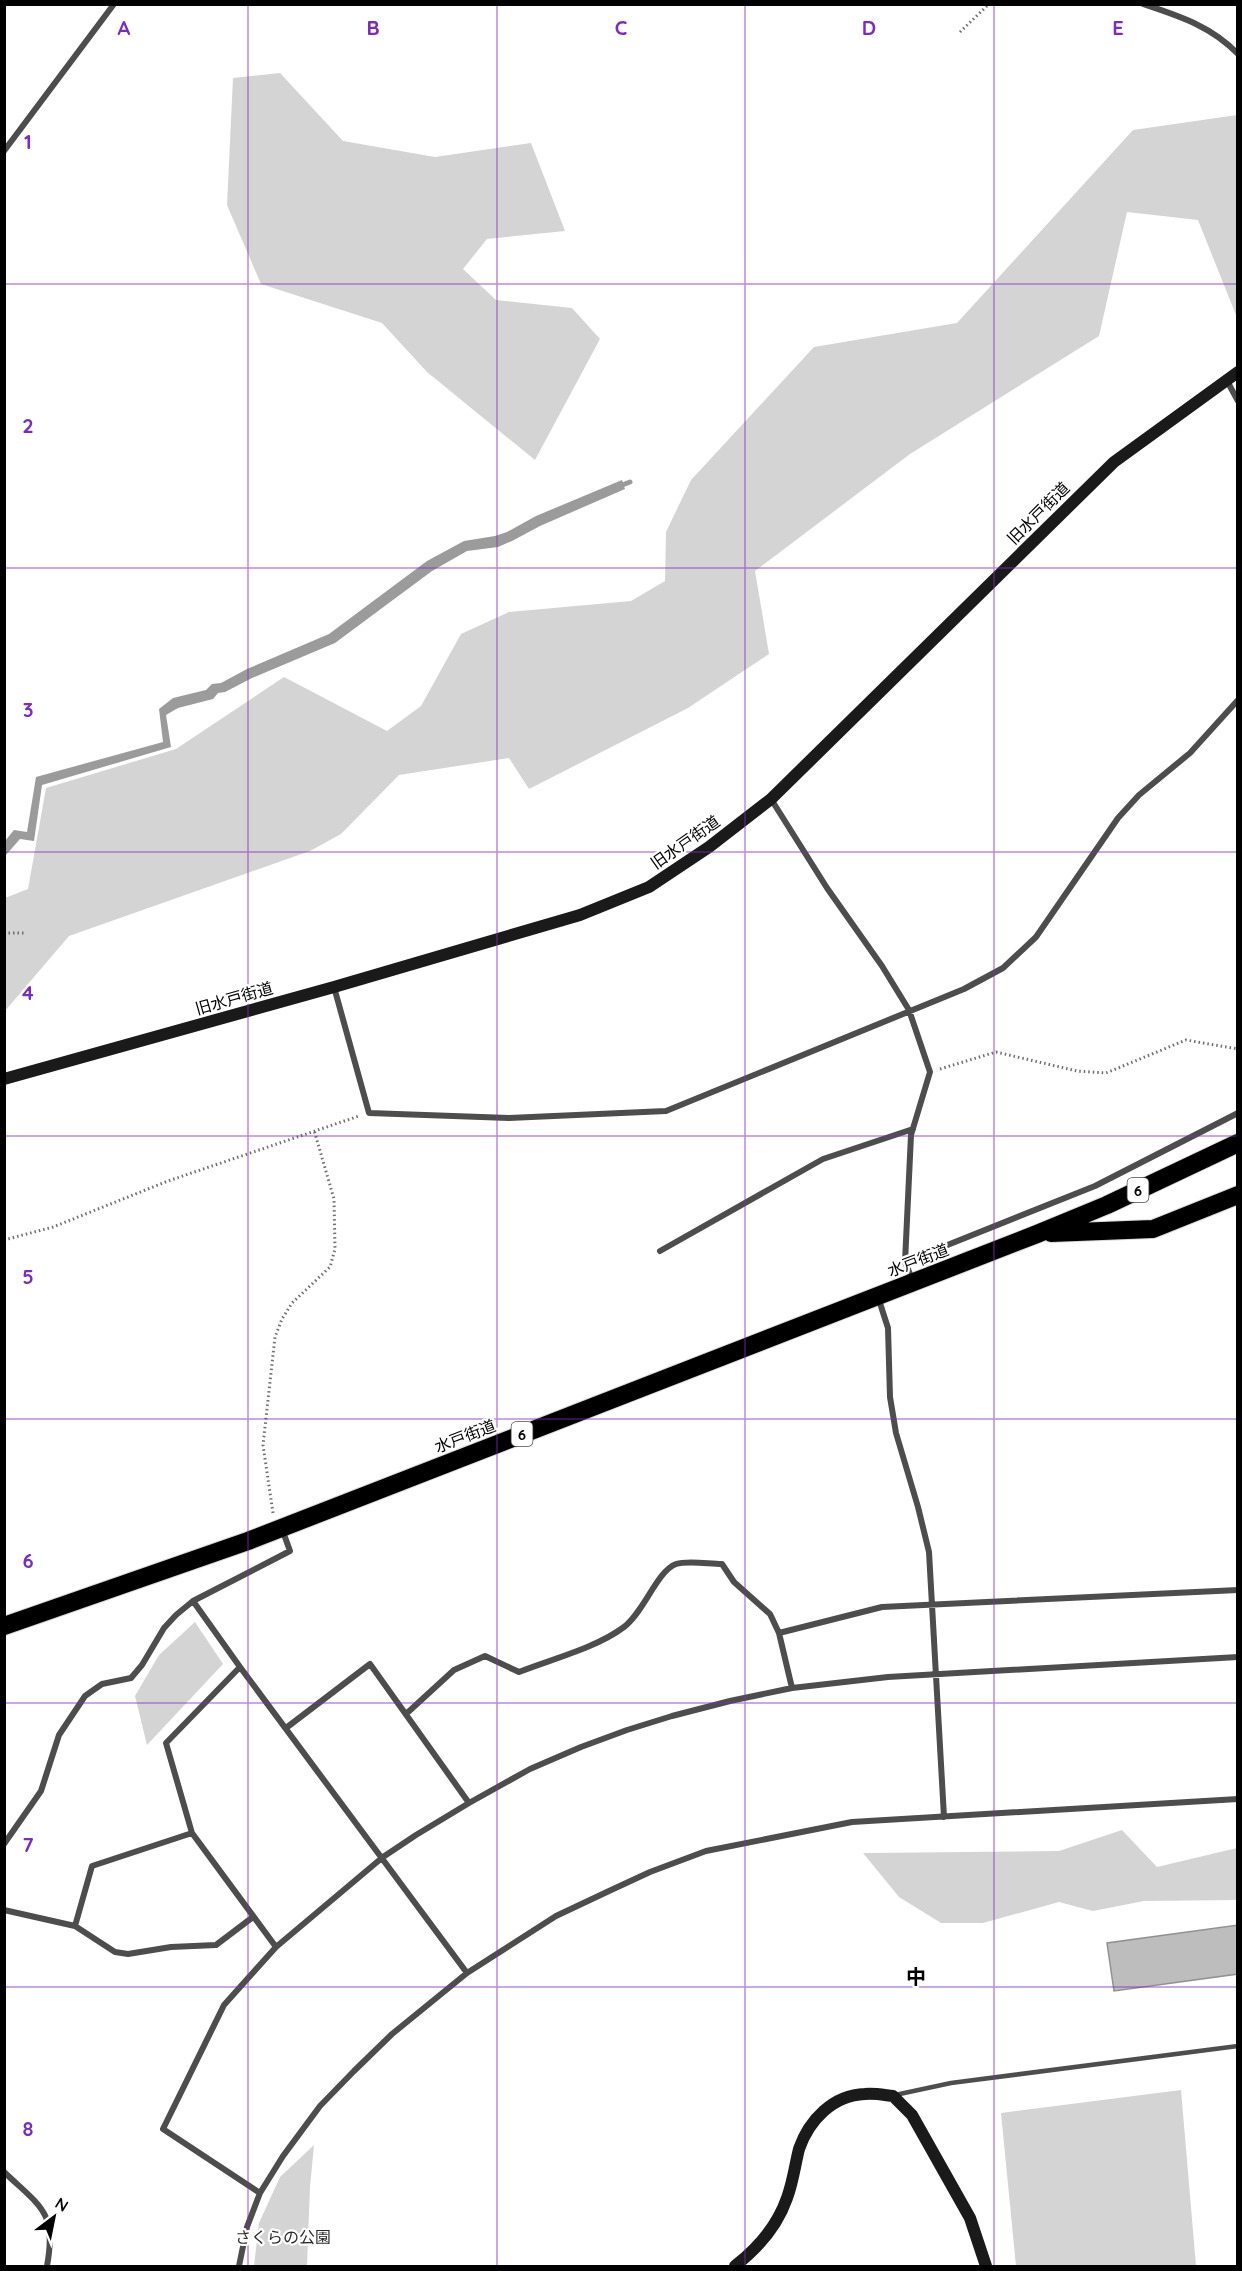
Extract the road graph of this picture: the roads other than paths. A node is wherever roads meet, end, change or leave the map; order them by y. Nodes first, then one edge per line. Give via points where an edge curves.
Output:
1 (114, 4) edge
2 (1143, 4) edge
3 (1238, 54) edge
4 (4, 151) edge
5 (1238, 372) edge
6 (1226, 379) junction
7 (1238, 401) edge
8 (1238, 700) edge
9 (771, 798) junction
10 (334, 987) junction
11 (909, 1010) junction
12 (4, 1079) edge
13 (1238, 1113) edge
14 (913, 1129) junction
15 (1238, 1143) edge
16 (1238, 1195) edge
17 (1037, 1234) junction
18 (660, 1251) dead end
19 (905, 1262) junction
20 (914, 1282) junction
21 (877, 1296) junction
22 (281, 1528) junction
23 (1238, 1590) edge
24 (193, 1601) junction
25 (933, 1605) junction
26 (4, 1626) edge
27 (779, 1633) junction
28 (1238, 1657) edge
29 (240, 1667) junction
30 (936, 1674) junction
31 (792, 1688) junction
32 (406, 1714) junction
33 (286, 1728) junction
34 (1238, 1799) edge
35 (469, 1803) junction
36 (944, 1817) junction
37 (192, 1833) junction
38 (4, 1844) edge
39 (383, 1857) junction
40 (4, 1910) edge
41 (253, 1917) junction
42 (75, 1926) junction
43 (276, 1947) junction
44 (467, 1973) junction
45 (1238, 2046) edge
46 (893, 2096) junction
47 (4, 2172) edge
48 (260, 2193) junction
49 (47, 2266) edge
50 (239, 2266) edge
51 (735, 2266) edge
52 (986, 2266) edge

1 - 4 street
2 - 3 street via 1204,27
5 - 6 street, 旧水戸街道
6 - 7 street
6 - 9 street, 旧水戸街道 via 1114,462
8 - 11 street via 1190,753 1118,818 1036,937 1003,968 964,989
9 - 10 street, 旧水戸街道 via 709,847 649,887 580,915
9 - 11 street
10 - 11 street via 369,1113 510,1118 666,1111
10 - 12 street, 旧水戸街道
11 - 14 street via 930,1072
13 - 19 street via 1095,1186
14 - 18 street via 824,1159
14 - 19 street
15 - 17 highway, 6
16 - 17 highway via 1153,1229
17 - 20 highway, 水戸街道 / 6
19 - 20 street
20 - 21 highway, 水戸街道 / 6
21 - 22 highway, 水戸街道 / 6
21 - 25 street via 888,1328 890,1397 895,1424 929,1552
22 - 24 street via 290,1551
22 - 26 highway, 水戸街道 / 6
23 - 25 street
24 - 29 street
24 - 38 street via 164,1628 130,1678 102,1684 85,1696 59,1735 41,1791
25 - 27 street via 882,1607
25 - 30 street
27 - 31 street
27 - 32 street via 770,1614 734,1582 722,1564 677,1563 666,1570 639,1612 606,1638 519,1672 485,1656 454,1670
28 - 30 street
29 - 33 street
29 - 37 street via 166,1743
30 - 31 street
30 - 36 street
31 - 35 street via 627,1730 530,1769
32 - 33 street via 370,1664
32 - 35 street
33 - 39 street
34 - 36 street
35 - 39 street
36 - 44 street via 852,1822 706,1851 556,1916
37 - 41 street
37 - 42 street via 92,1866
39 - 43 street
39 - 44 street
40 - 42 street
41 - 42 street via 216,1945 128,1954 116,1952
41 - 43 street
43 - 48 street via 224,2005 163,2129
44 - 48 street via 392,2034 320,2106
45 - 46 lane via 951,2083
46 - 51 street via 864,2094 830,2104 809,2126 787,2199 774,2226 754,2251
46 - 52 street via 912,2115 970,2218
47 - 49 street via 38,2203 49,2222 51,2245
48 - 50 street via 246,2227

